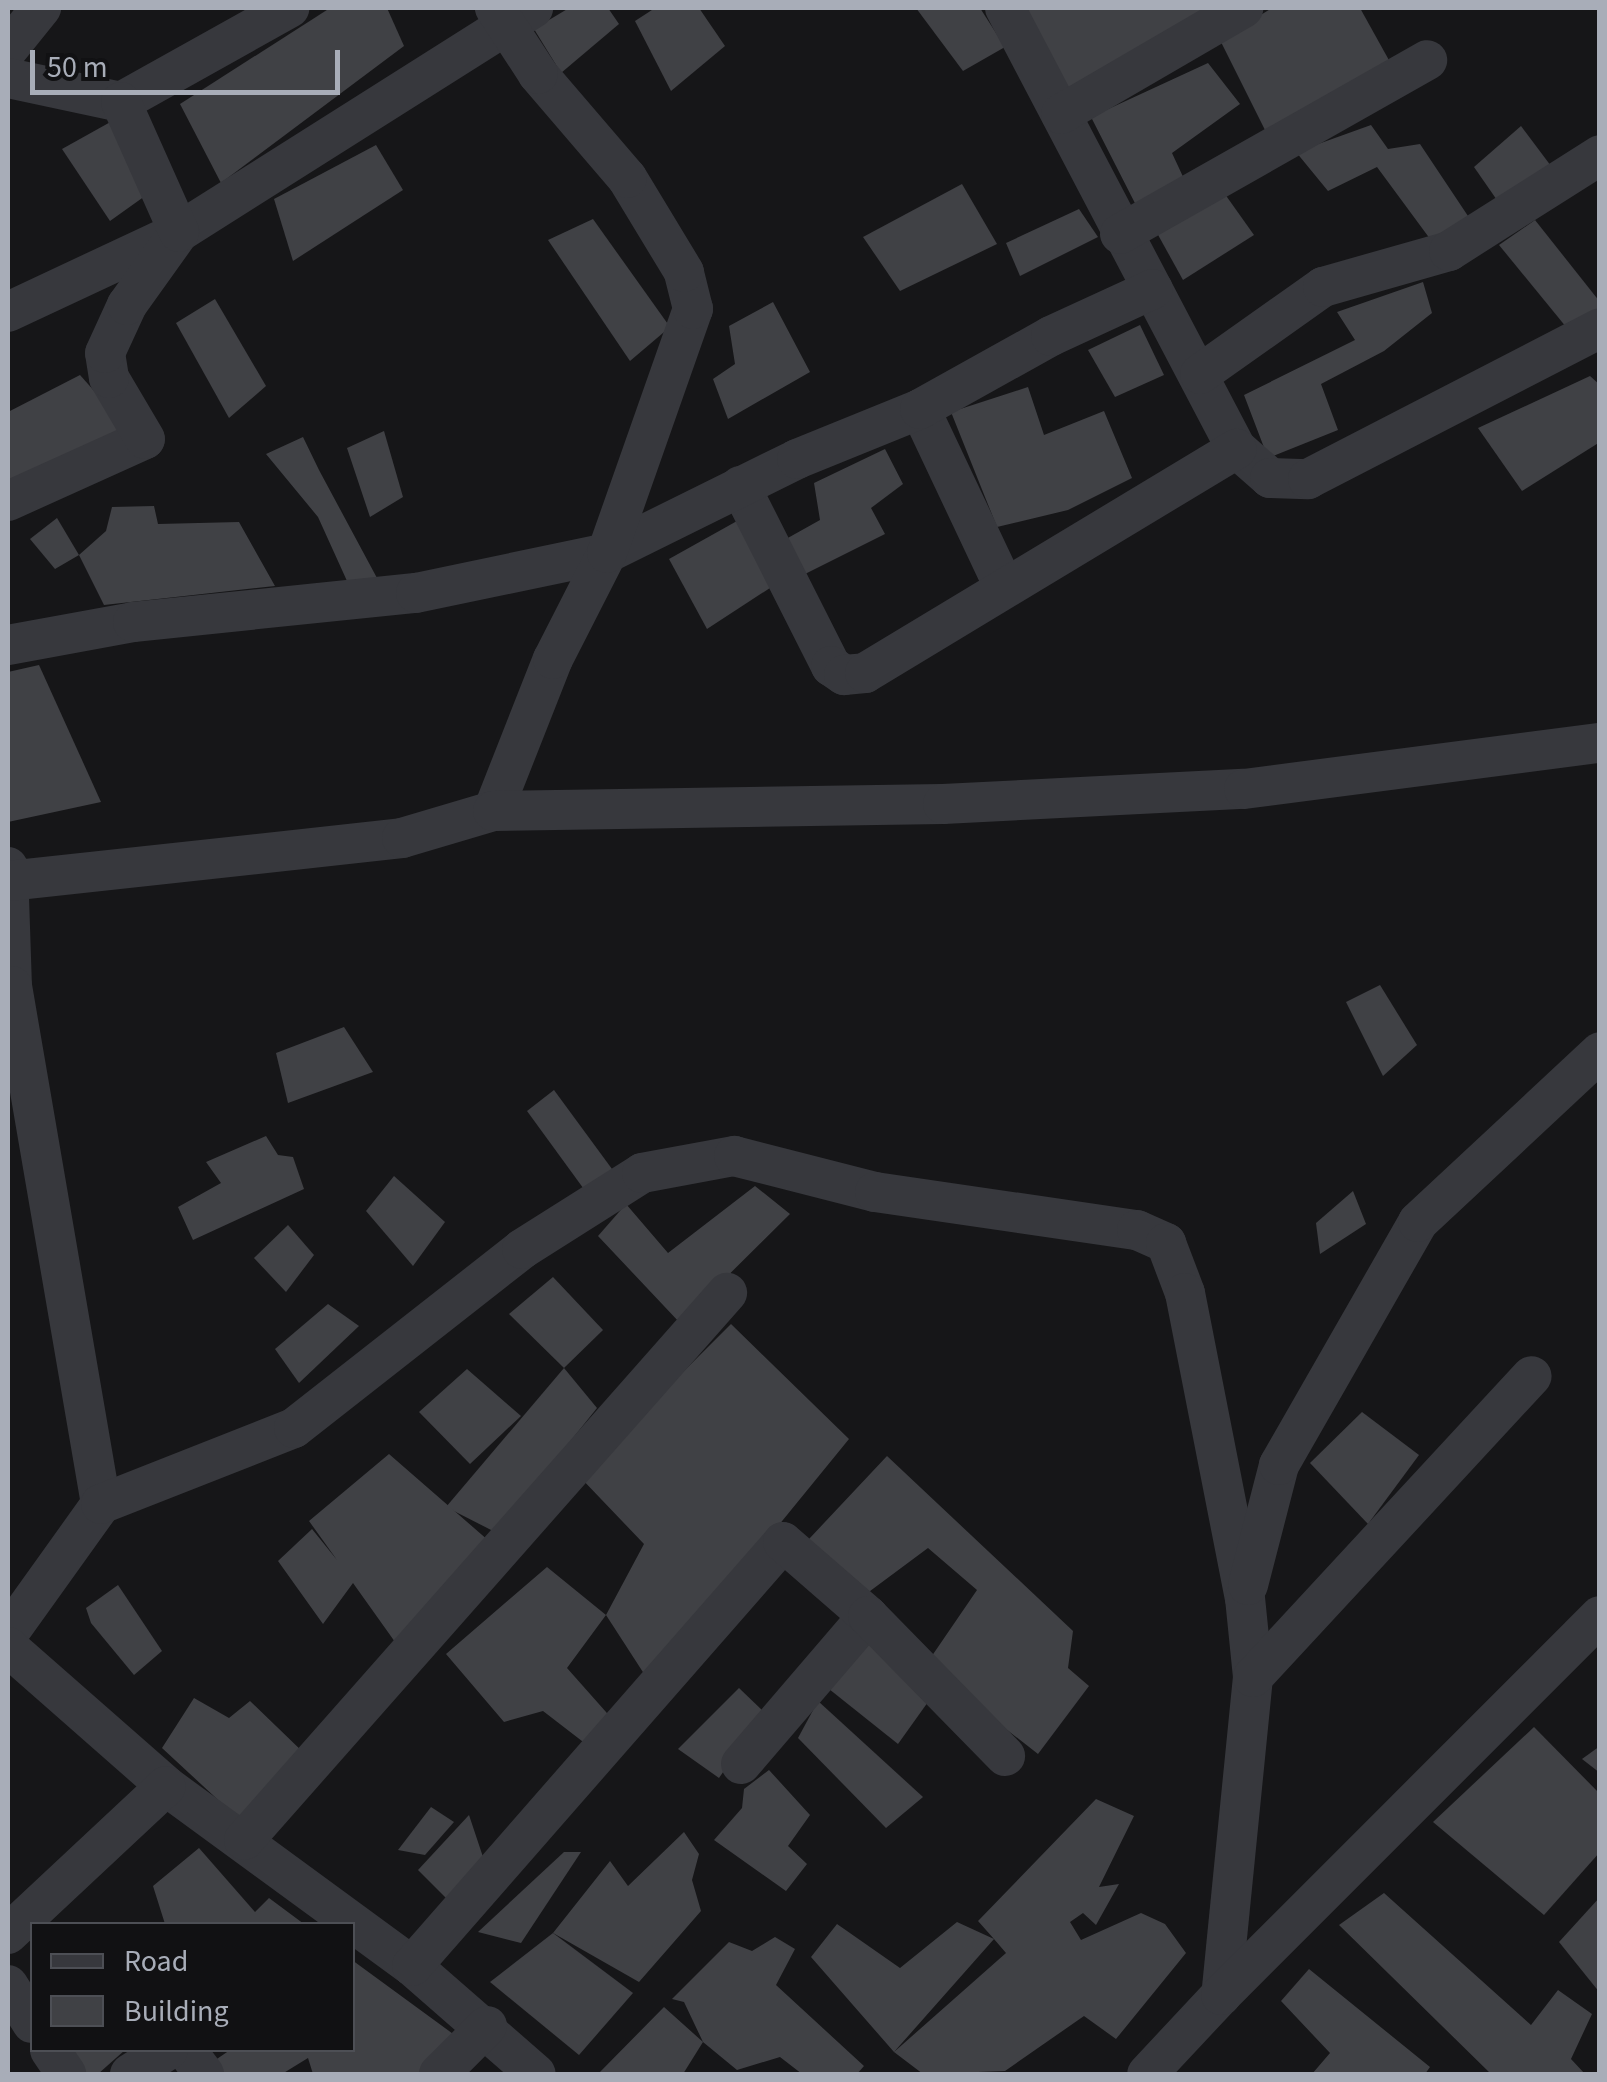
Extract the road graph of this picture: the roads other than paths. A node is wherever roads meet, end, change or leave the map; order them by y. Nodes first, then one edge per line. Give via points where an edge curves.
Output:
1 (41, 8) edge
2 (289, 8) edge
3 (1005, 8) edge
4 (1243, 8) edge
5 (513, 14) edge
6 (8, 48) edge
7 (1427, 60) dead end
8 (8, 78) edge
9 (122, 102) junction
10 (1060, 114) junction
11 (1600, 155) edge
12 (180, 232) junction
13 (1120, 234) junction
14 (1153, 289) junction
15 (8, 312) edge
16 (1600, 328) edge
17 (1200, 374) junction
18 (920, 409) junction
19 (1236, 449) junction
20 (740, 486) junction
21 (8, 502) edge
22 (606, 552) junction
23 (1004, 587) junction
24 (8, 646) edge
25 (1600, 743) edge
26 (493, 811) junction
27 (9, 876) edge
28 (1600, 1052) edge
29 (727, 1294) dead end
30 (1532, 1376) dead end
31 (101, 1504) junction
32 (1245, 1598) junction
33 (868, 1616) junction
34 (1600, 1616) edge
35 (8, 1634) edge
36 (8, 1647) edge
37 (1253, 1677) junction
38 (1006, 1756) dead end
39 (741, 1764) dead end
40 (166, 1786) junction
41 (244, 1840) junction
42 (353, 1922) edge
43 (355, 1923) edge
44 (8, 1934) edge
45 (412, 1966) junction
46 (8, 1985) edge
47 (1221, 1995) junction
48 (30, 2020) edge
49 (487, 2026) junction
50 (51, 2052) edge
51 (165, 2052) edge
52 (188, 2052) edge
53 (66, 2074) edge
54 (130, 2074) edge
55 (204, 2074) edge
56 (440, 2074) edge
57 (536, 2074) edge
58 (1147, 2074) edge

1 - 6 street
2 - 9 street
3 - 10 street
4 - 10 street
5 - 12 street
5 - 22 street via 538,74 627,178 684,272 693,308
7 - 13 street
8 - 9 street
9 - 12 street
10 - 13 street
11 - 17 street via 1449,251 1323,287
12 - 15 street
12 - 21 street via 127,306 105,353 109,378 145,438
13 - 14 street
14 - 17 street
14 - 18 street
16 - 19 street via 1308,479 1270,478
17 - 19 street
18 - 20 street
18 - 23 street
19 - 23 street via 1089,543
20 - 22 street
20 - 23 street via 832,666 844,675 864,672
22 - 24 street via 416,593 133,622
22 - 26 street via 553,659
25 - 26 street via 1244,789 943,804
26 - 27 street via 402,838
27 - 31 street via 12,986
28 - 32 street via 1418,1222 1279,1465
29 - 41 street
30 - 37 street
31 - 32 street via 294,1428 522,1248 642,1173 734,1156 876,1192 1137,1230 1166,1243 1185,1293
31 - 35 street
32 - 37 street
33 - 38 street
33 - 39 street
33 - 45 street via 783,1542
34 - 47 street
36 - 40 street
37 - 47 street
40 - 41 street
40 - 44 street
41 - 42 street
43 - 45 street
45 - 49 street
46 - 48 street
47 - 58 street
49 - 56 street
49 - 57 street
50 - 53 street
51 - 54 street
52 - 55 street

